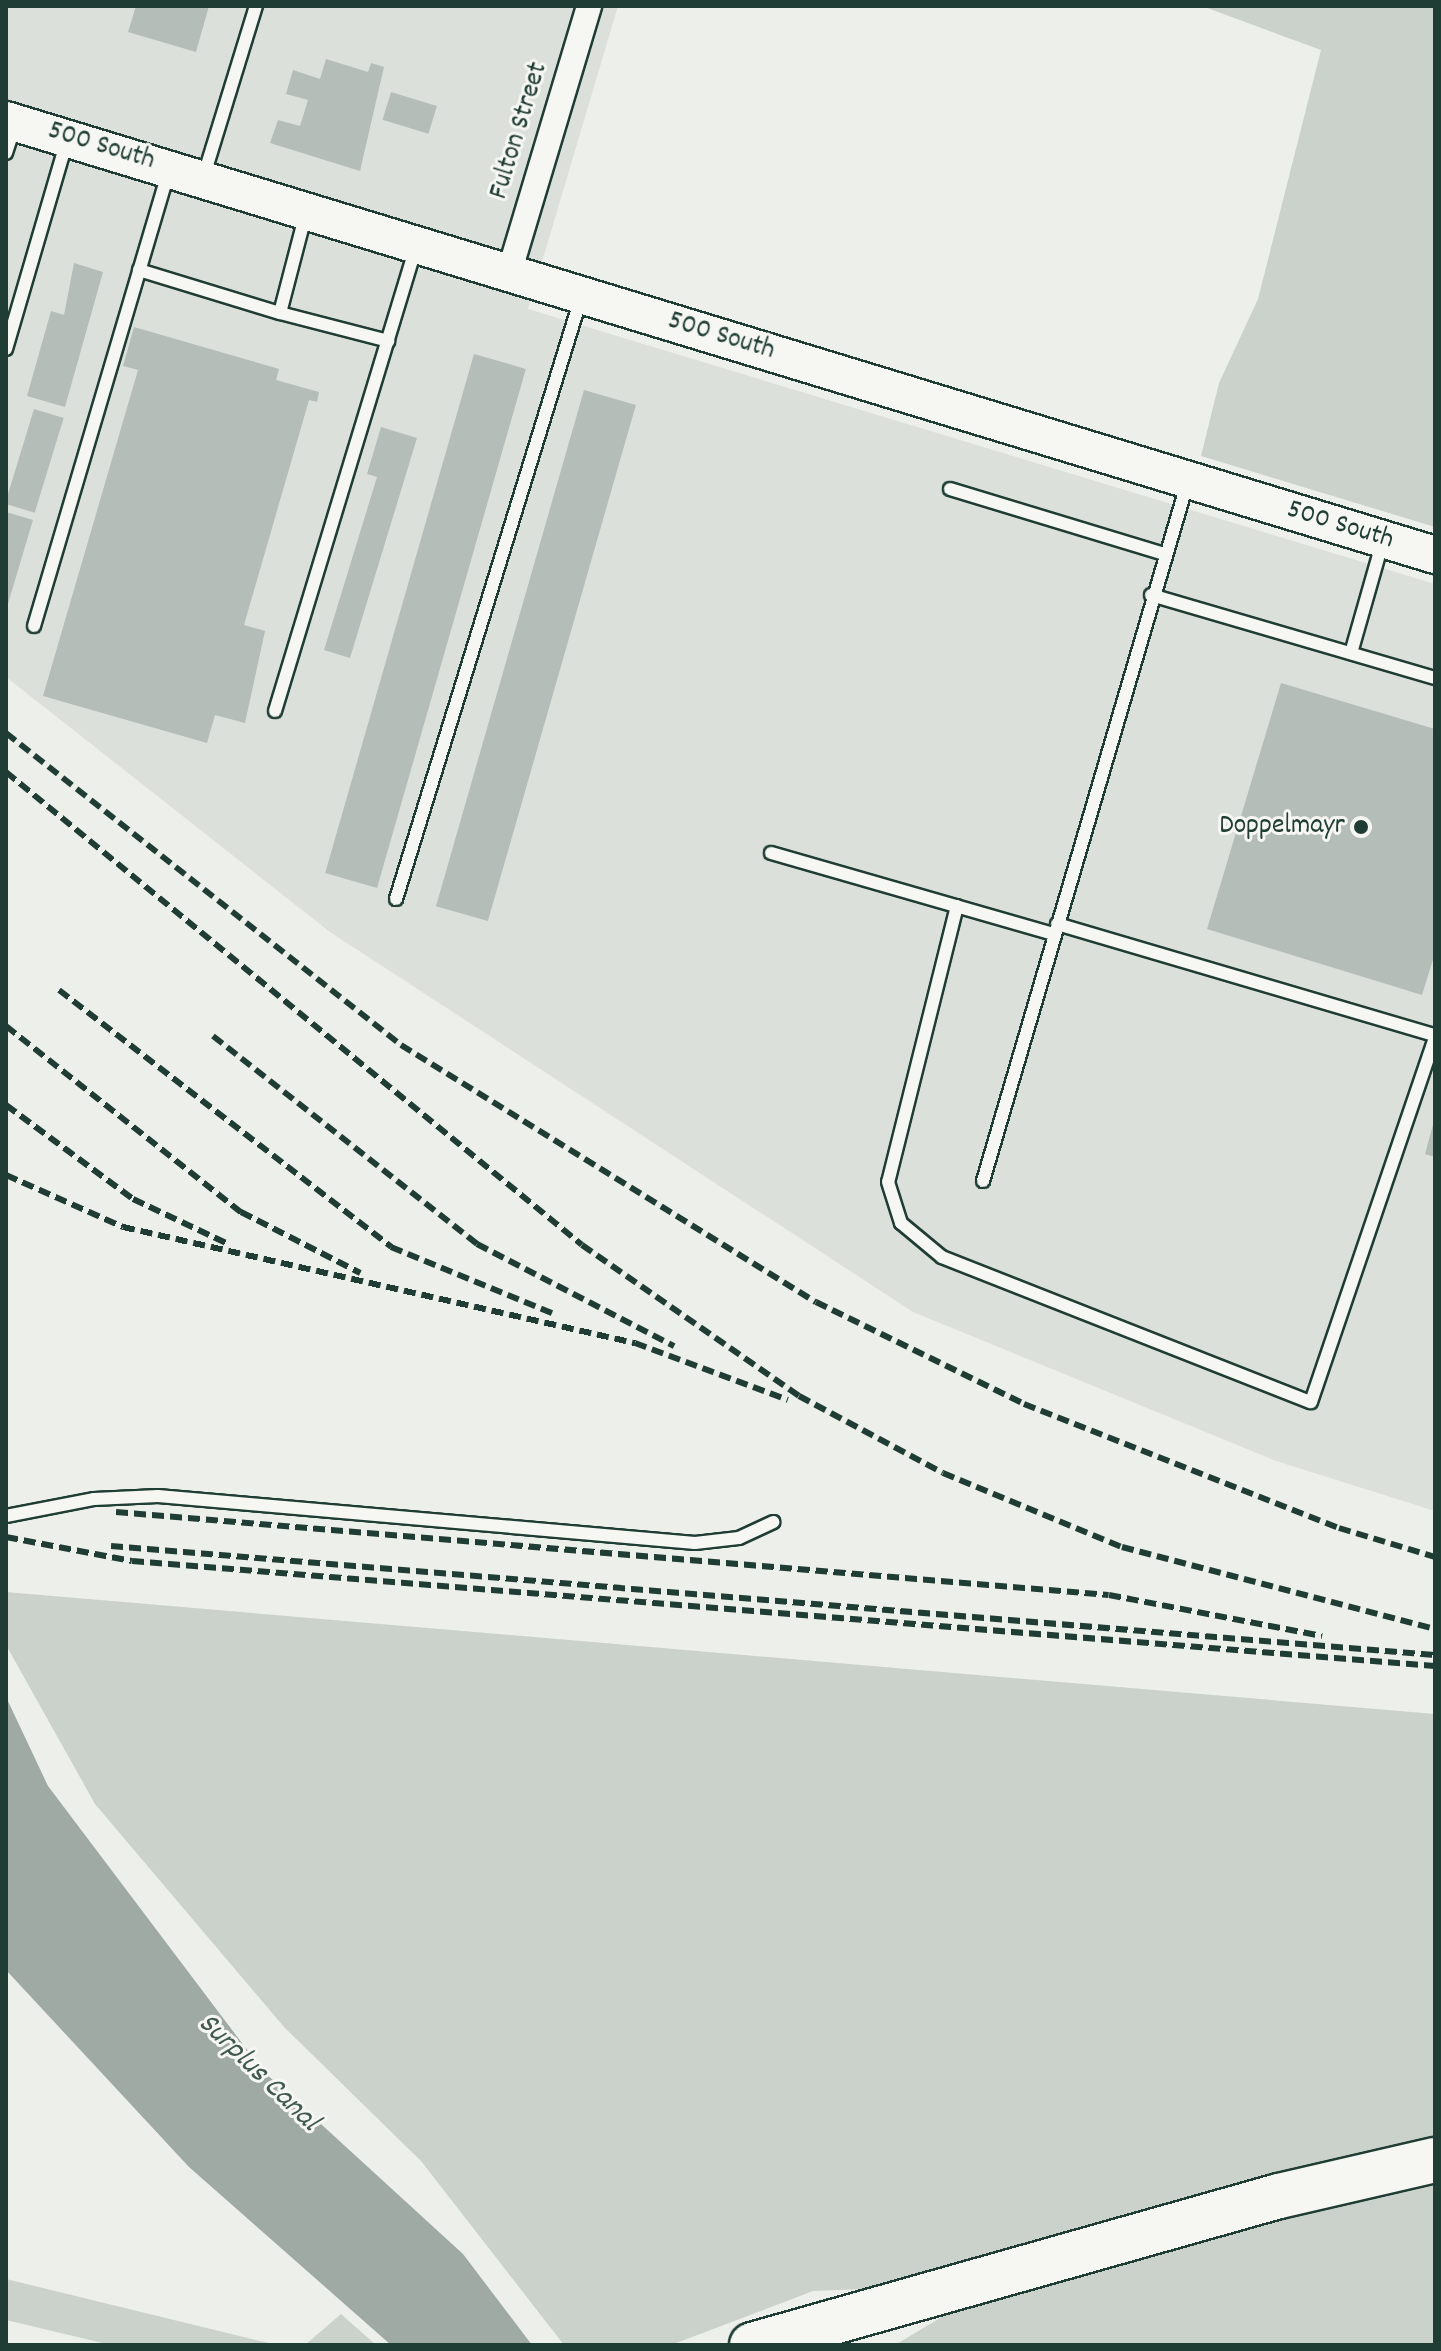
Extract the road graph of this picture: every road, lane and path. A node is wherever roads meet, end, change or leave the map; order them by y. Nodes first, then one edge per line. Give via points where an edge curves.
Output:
1 (256, 6) edge
2 (589, 6) edge
3 (9, 132) edge
4 (68, 137) junction
5 (186, 173) junction
6 (307, 210) junction
7 (417, 245) junction
8 (139, 270) junction
9 (509, 273) junction
10 (582, 295) junction
11 (280, 313) junction
12 (388, 341) junction
13 (6, 349) edge
14 (1189, 480) junction
15 (950, 489) dead end
16 (1383, 539) junction
17 (1164, 554) junction
18 (1435, 555) edge
19 (1151, 595) junction
20 (34, 626) dead end
21 (1351, 653) junction
22 (1435, 678) edge
23 (275, 711) dead end
24 (771, 853) dead end
25 (396, 899) dead end
26 (957, 906) junction
27 (1055, 929) junction
28 (1435, 1036) edge
29 (983, 1181) dead end
30 (6, 1516) edge
31 (774, 1522) dead end
32 (1435, 2160) edge
33 (752, 2345) edge

1 - 5 lane
2 - 9 street, Fulton Street
3 - 4 street, 500 South
4 - 5 street, 500 South
4 - 13 lane
5 - 6 street, 500 South
5 - 8 lane
6 - 7 street, 500 South
6 - 11 lane
7 - 9 street, 500 South
7 - 12 lane
8 - 11 lane
8 - 20 lane
9 - 10 street, 500 South
10 - 14 street, 500 South
10 - 25 lane
11 - 12 lane
12 - 23 lane
14 - 16 street, 500 South
14 - 17 lane
15 - 17 lane
16 - 18 street, 500 South
16 - 21 lane
17 - 19 lane
19 - 21 lane
19 - 27 lane
21 - 22 lane
24 - 26 lane
26 - 27 lane
26 - 28 lane via 888,1182 901,1223 942,1257 1311,1402
27 - 28 lane
27 - 29 lane
30 - 31 lane via 94,1499 158,1496 695,1543 739,1538
32 - 33 highway via 1279,2196

